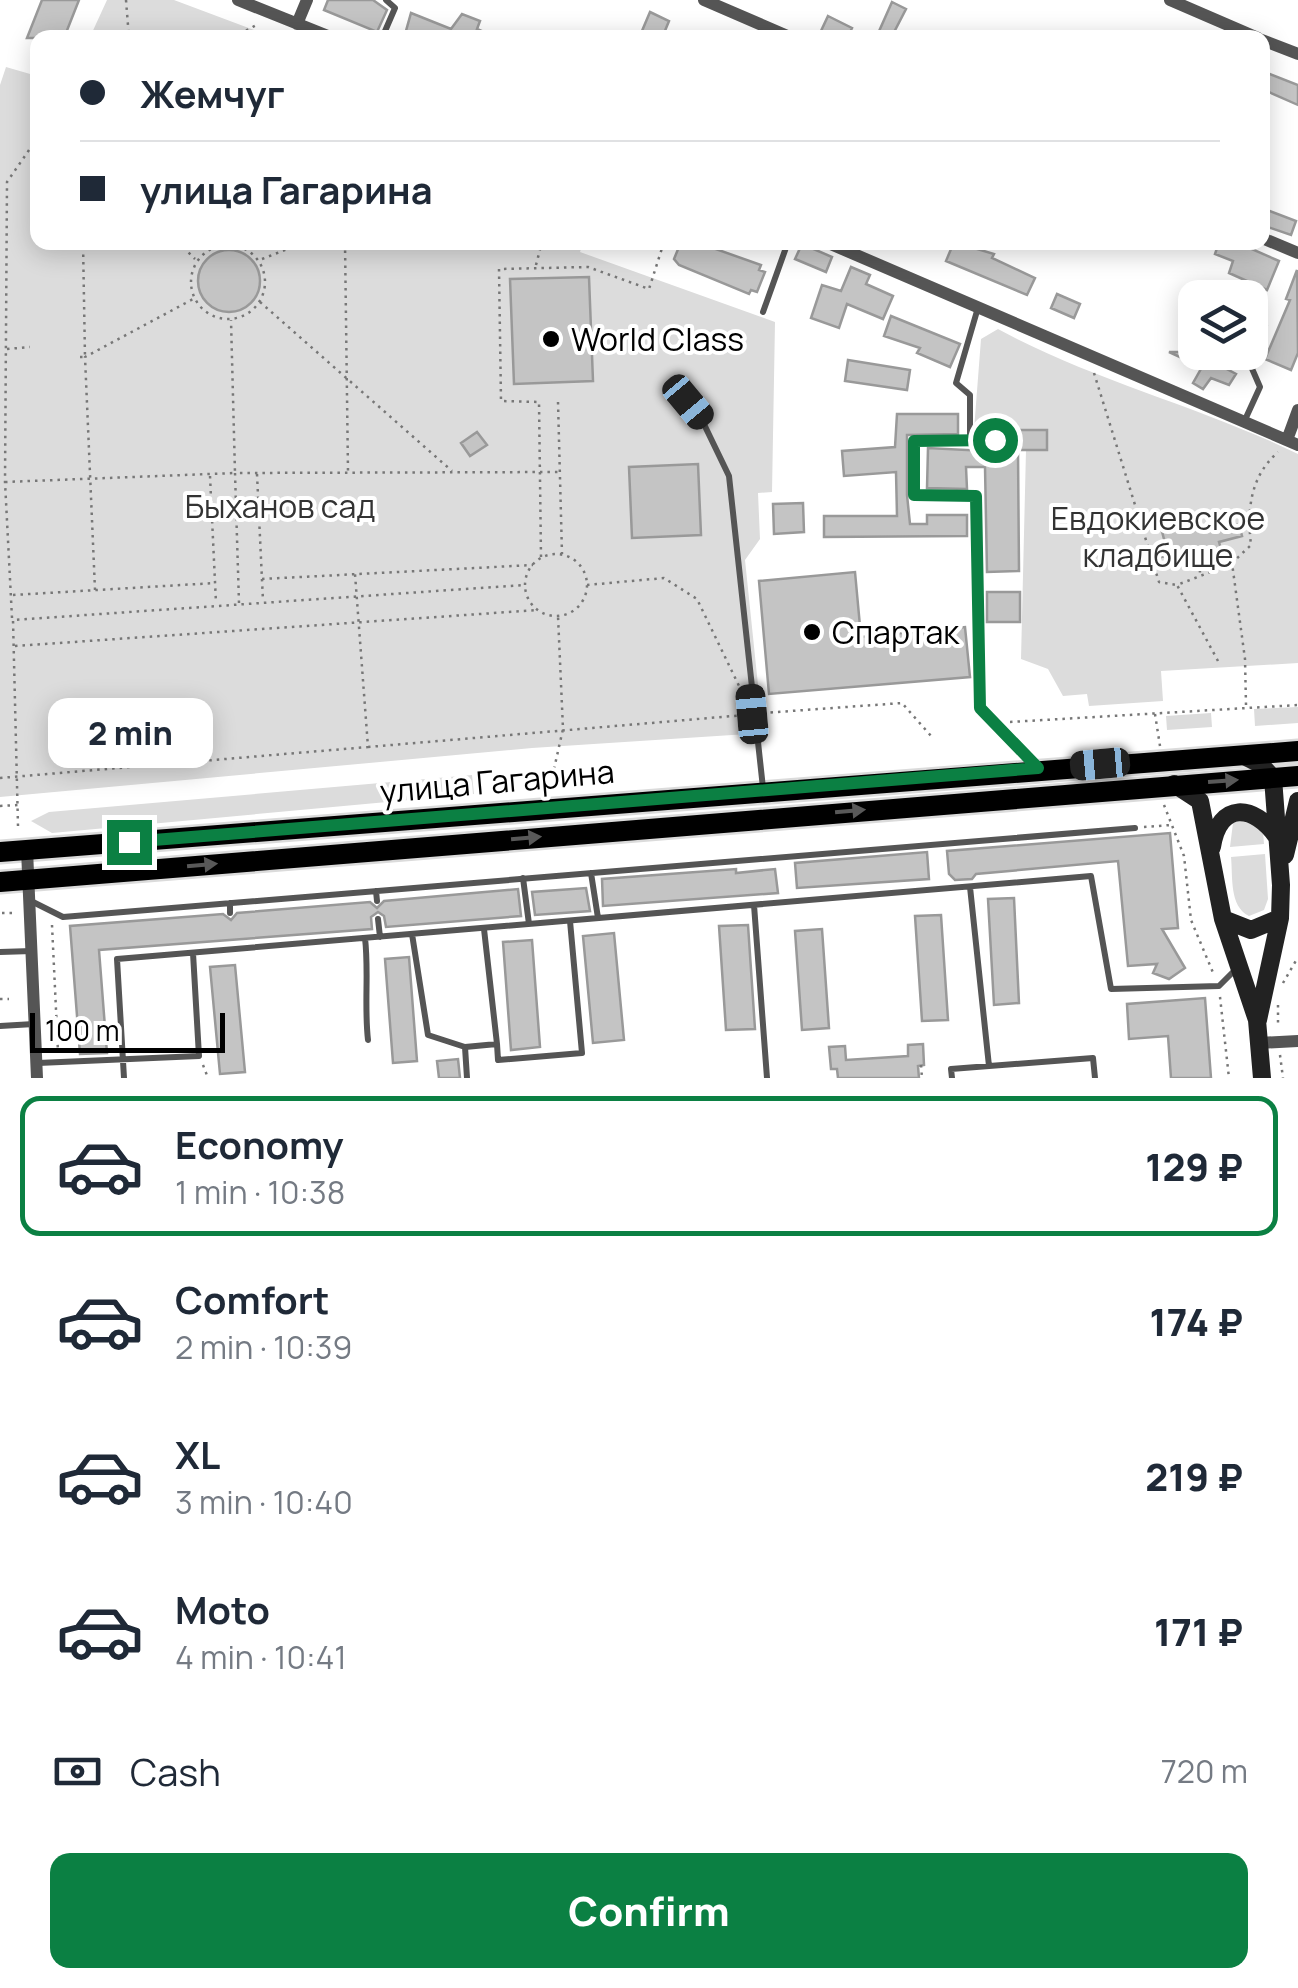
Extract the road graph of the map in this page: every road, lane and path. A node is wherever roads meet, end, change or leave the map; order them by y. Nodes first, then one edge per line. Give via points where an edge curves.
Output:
1 (126, 0) edge
2 (238, 0) edge
3 (307, 0) edge
4 (386, 0) edge
5 (704, 0) edge
6 (1170, 0) edge
7 (266, 19) dead end
8 (297, 24) junction
9 (129, 30) edge
10 (246, 30) edge
11 (312, 30) edge
12 (385, 30) edge
13 (773, 30) edge
14 (1241, 30) edge
15 (1270, 42) edge
16 (1298, 54) edge
17 (30, 148) edge
18 (1270, 241) edge
19 (83, 250) edge
20 (186, 250) edge
21 (210, 250) edge
22 (245, 250) edge
23 (286, 250) edge
24 (345, 250) edge
25 (540, 250) edge
26 (661, 250) edge
27 (785, 250) edge
28 (844, 250) edge
29 (1298, 253) edge
30 (196, 260) junction
31 (260, 260) junction
32 (535, 268) junction
33 (195, 298) junction
34 (260, 302) junction
35 (978, 311) junction
36 (764, 312) dead end
37 (232, 320) junction
38 (5, 348) junction
39 (30, 348) dead end
40 (83, 358) junction
41 (1252, 370) edge
42 (1094, 373) dead end
43 (348, 380) junction
44 (674, 386) dead end
45 (558, 402) dead end
46 (1298, 410) edge
47 (1244, 422) junction
48 (970, 440) junction
49 (995, 440) dead end
50 (1293, 442) edge
51 (540, 471) junction
52 (348, 472) junction
53 (453, 472) junction
54 (559, 472) junction
55 (257, 473) junction
56 (210, 474) junction
57 (236, 474) junction
58 (90, 480) junction
59 (5, 482) junction
60 (562, 554) junction
61 (1199, 554) dead end
62 (541, 557) junction
63 (1232, 564) junction
64 (533, 565) junction
65 (355, 574) junction
66 (1200, 576) junction
67 (262, 580) junction
68 (215, 583) junction
69 (524, 585) junction
70 (587, 585) junction
71 (1177, 585) junction
72 (95, 590) junction
73 (11, 595) junction
74 (357, 596) junction
75 (263, 602) junction
76 (239, 604) junction
77 (216, 605) junction
78 (538, 610) junction
79 (558, 616) junction
80 (12, 620) junction
81 (358, 622) junction
82 (13, 646) junction
83 (1218, 661) dead end
84 (1298, 705) edge
85 (1246, 706) junction
86 (1154, 712) junction
87 (752, 714) junction
88 (997, 723) junction
89 (563, 729) junction
90 (932, 737) dead end
91 (1160, 746) dead end
92 (368, 747) junction
93 (1298, 751) edge
94 (1238, 754) junction
95 (1038, 768) junction
96 (554, 769) dead end
97 (17, 776) junction
98 (1298, 776) edge
99 (0, 778) edge
100 (1273, 778) junction
101 (1174, 784) junction
102 (763, 789) junction
103 (1298, 801) edge
104 (18, 804) junction
105 (0, 806) edge
106 (1164, 806) dead end
107 (391, 820) junction
108 (1172, 824) junction
109 (18, 826) dead end
110 (1135, 828) joint
111 (1277, 838) junction
112 (1212, 847) junction
113 (27, 850) junction
114 (393, 850) junction
115 (0, 852) edge
116 (591, 873) junction
117 (523, 878) junction
118 (0, 882) edge
119 (1281, 885) junction
120 (970, 887) junction
121 (29, 890) junction
122 (376, 890) junction
123 (377, 901) dead end
124 (230, 903) junction
125 (754, 905) junction
126 (19, 912) dead end
127 (54, 912) junction
128 (2, 913) edge
129 (230, 913) dead end
130 (598, 918) junction
131 (1280, 918) junction
132 (378, 919) dead end
133 (1222, 919) junction
134 (570, 921) junction
135 (529, 924) junction
136 (484, 928) junction
137 (412, 934) junction
138 (380, 937) junction
139 (365, 938) junction
140 (232, 940) dead end
141 (233, 949) junction
142 (32, 951) junction
143 (0, 952) edge
144 (193, 953) junction
145 (1298, 957) edge
146 (1239, 967) junction
147 (1219, 986) junction
148 (0, 999) edge
149 (9, 999) dead end
150 (1258, 1020) junction
151 (34, 1024) junction
152 (0, 1026) edge
153 (368, 1040) dead end
154 (1298, 1041) edge
155 (1279, 1042) junction
156 (1259, 1043) junction
157 (497, 1044) junction
158 (465, 1047) junction
159 (200, 1056) junction
160 (123, 1059) junction
161 (59, 1062) junction
162 (921, 1065) dead end
163 (989, 1066) junction
164 (37, 1071) edge
165 (124, 1078) edge
166 (208, 1078) edge
167 (467, 1078) edge
168 (767, 1078) edge
169 (922, 1078) edge
170 (952, 1078) edge
171 (1095, 1078) edge
172 (1228, 1078) edge
173 (1262, 1078) edge
174 (1283, 1078) edge

1 - 9 path
2 - 8 street
3 - 8 street
4 - 12 lane via 395,8
5 - 13 street
6 - 14 street
7 - 10 path
8 - 11 street
15 - 16 street
17 - 38 path via 8,182
18 - 29 street
19 - 40 path
20 - 30 path
21 - 30 path
22 - 31 path
23 - 31 path
24 - 43 path
25 - 32 path
26 - 32 path via 649,289 588,268
27 - 36 lane
28 - 35 street
30 - 33 path via 190,281
31 - 34 path via 266,288
32 - 51 path via 500,269 501,401 539,402
33 - 37 path via 207,315
33 - 40 path
34 - 37 path
34 - 43 path
35 - 47 street
35 - 48 lane via 956,383 970,395
37 - 57 path
38 - 39 path
38 - 59 path
40 - 58 path
41 - 47 lane via 1260,388
42 - 71 path via 1159,582
43 - 52 path
43 - 53 path
44 - 87 lane via 701,418 729,476
45 - 54 path
46 - 50 street
47 - 50 street
48 - 49 lane
48 - 88 lane via 914,441 914,495 976,496 980,708
50 - 63 path via 1260,468 1248,512 1251,545
51 - 53 path
51 - 54 path
51 - 62 path
52 - 53 path
52 - 55 path
54 - 60 path
55 - 57 path
55 - 67 path
56 - 57 path
56 - 58 path
56 - 68 path
57 - 76 path
58 - 59 path
58 - 72 path
59 - 73 path
60 - 62 path
60 - 70 path via 577,562
61 - 66 path
62 - 64 path
63 - 66 path
63 - 85 path
64 - 65 path
64 - 69 path
65 - 67 path
65 - 74 path
66 - 71 path
67 - 75 path
68 - 72 path
68 - 77 path
69 - 74 path
69 - 78 path
70 - 79 path via 573,611
70 - 87 path via 664,578 697,599
71 - 83 path
72 - 73 path
73 - 80 path
74 - 75 path
74 - 81 path
75 - 76 path
76 - 77 path
77 - 80 path
78 - 79 path
78 - 81 path
79 - 89 path
80 - 82 path
81 - 82 path
81 - 92 path
82 - 97 path
84 - 85 path
85 - 86 path
86 - 88 path
86 - 91 path
87 - 89 path
87 - 90 path via 902,702
87 - 102 lane
88 - 95 lane
89 - 92 path
89 - 96 path
92 - 97 path
93 - 94 main road, улица Гагарина
94 - 95 main road, улица Гагарина
94 - 100 main road
95 - 102 main road, улица Гагарина
97 - 99 path
97 - 104 path
98 - 100 main road, улица Гагарина
101 -> 100 main road, улица Гагарина
100 - 111 main road
101 - 112 main road via 1200,801
114 -> 101 main road, улица Гагарина
102 - 107 main road, улица Гагарина
103 - 119 main road
104 - 105 path
104 - 109 path
106 - 108 path
107 - 113 main road, улица Гагарина
107 - 114 main road via 380,824 376,836
108 - 110 path
108 - 147 path via 1184,856 1191,920
110 - 116 lane
111 - 112 main road via 1266,820 1248,812 1229,815 1214,828
111 - 119 main road
112 - 133 main road
113 - 115 main road, улица Гагарина
113 - 121 street
121 -> 114 main road, улица Гагарина
116 - 117 lane
116 - 130 lane
117 - 122 lane
117 - 135 lane
118 - 121 main road, улица Гагарина
119 - 131 main road
120 - 125 lane
120 - 147 lane via 1092,876 1111,990
120 - 163 lane
121 - 127 lane
121 - 142 street
122 - 123 lane
122 - 124 lane
124 - 127 lane
124 - 129 lane
125 - 130 lane
125 - 168 lane
126 - 128 path
127 - 161 path
130 - 134 lane
131 - 133 main road via 1251,930
131 - 150 main road
132 - 138 lane
133 - 146 main road
134 - 135 lane
134 - 157 lane via 582,1054 498,1060
135 - 136 lane
136 - 137 lane
136 - 157 lane
137 - 138 lane
137 - 158 lane via 428,1035
138 - 139 lane
139 - 141 lane
139 - 153 lane
140 - 141 lane
141 - 144 lane
142 - 143 lane
142 - 151 street
144 - 159 lane
144 - 160 lane via 117,959
145 - 155 path via 1278,991
146 - 147 lane
146 - 150 main road
147 - 172 path
148 - 149 path
150 - 156 main road
151 - 152 lane
151 - 164 street
154 - 155 street
155 - 156 street
155 - 174 path
156 - 173 main road
157 - 158 lane
158 - 167 lane
159 - 160 lane
159 - 166 path
160 - 161 lane
160 - 165 lane
161 - 164 lane
162 - 169 path
163 - 170 lane via 952,1069
163 - 171 lane via 1093,1058

